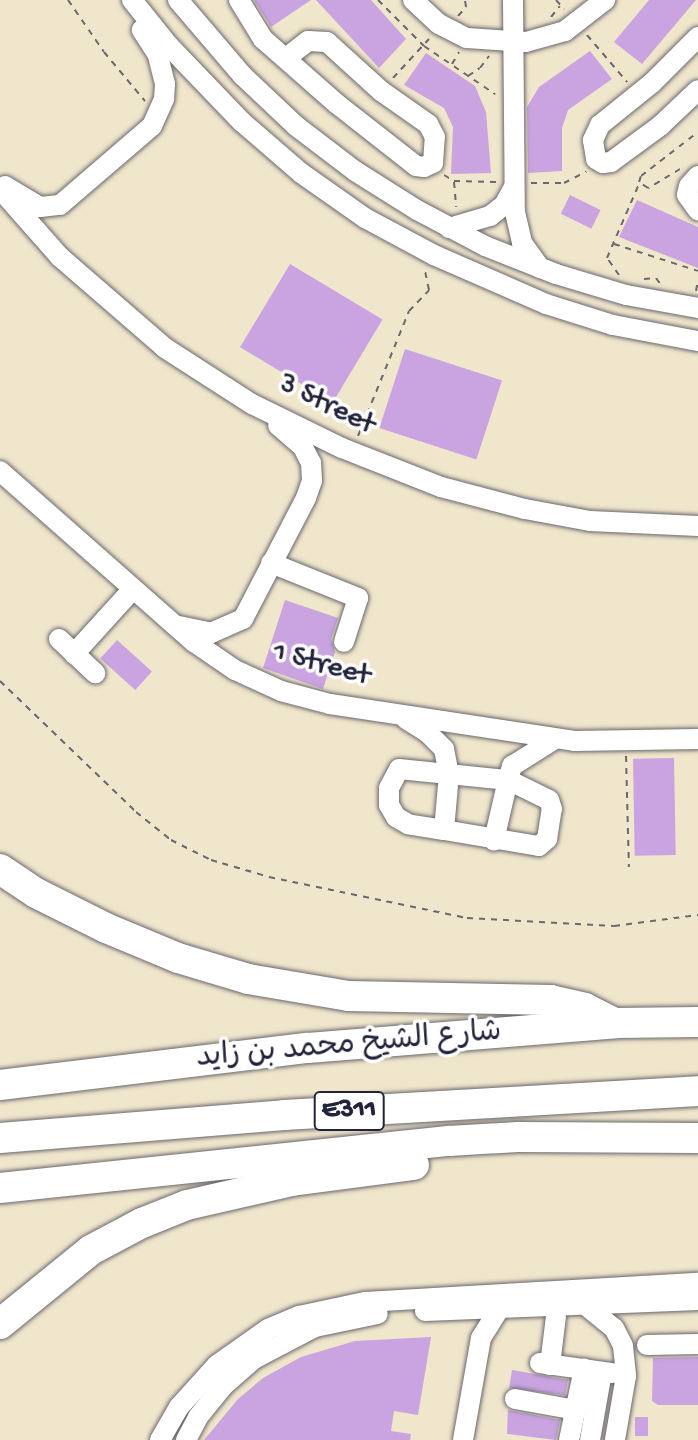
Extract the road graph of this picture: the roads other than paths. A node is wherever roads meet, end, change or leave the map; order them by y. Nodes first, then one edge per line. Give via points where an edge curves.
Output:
1 (122, 0) edge
2 (132, 0) edge
3 (178, 0) edge
4 (239, 0) edge
5 (413, 0) edge
6 (513, 0) edge
7 (605, 0) edge
8 (698, 37) edge
9 (513, 42) junction
10 (286, 58) junction
11 (698, 90) edge
12 (692, 171) edge
13 (0, 183) edge
14 (514, 185) junction
15 (0, 189) edge
16 (698, 210) edge
17 (452, 222) junction
18 (540, 268) junction
19 (698, 308) edge
20 (698, 341) edge
21 (252, 404) junction
22 (0, 471) edge
23 (698, 526) edge
24 (271, 563) junction
25 (133, 589) junction
26 (175, 625) junction
27 (59, 639) dead end
28 (344, 642) dead end
29 (74, 654) junction
30 (95, 673) dead end
31 (399, 715) junction
32 (555, 739) junction
33 (698, 739) edge
34 (449, 774) junction
35 (508, 780) junction
36 (444, 830) junction
37 (494, 840) junction
38 (0, 869) edge
39 (698, 1022) edge
40 (616, 1023) junction
41 (0, 1085) edge
42 (698, 1091) edge
43 (0, 1138) edge
44 (698, 1138) edge
45 (586, 1140) junction
46 (0, 1188) edge
47 (698, 1283) edge
48 (698, 1300) edge
49 (584, 1304) junction
50 (500, 1308) junction
51 (556, 1316) dead end
52 (0, 1324) edge
53 (698, 1344) edge
54 (647, 1345) dead end
55 (599, 1372) junction
56 (515, 1399) dead end
57 (576, 1410) junction
58 (187, 1439) edge
59 (160, 1440) edge
60 (463, 1440) edge
61 (569, 1440) edge
62 (590, 1440) edge
63 (615, 1440) edge

1 - 13 street via 163,69 159,113 138,141 60,205 40,207
2 - 20 street via 242,122 365,218 535,300 613,325
3 - 17 street via 242,75 296,126 355,171
4 - 10 street via 254,28
5 - 9 street via 439,24 467,38
6 - 9 street
7 - 9 street via 553,37
8 - 11 street via 597,129 593,146 599,162 611,162
9 - 14 street
10 - 10 street via 393,149 416,166 429,166 436,153 431,128 322,40 308,41
12 - 16 street via 687,195
14 - 17 street via 504,205 490,216
14 - 18 street via 518,233
15 - 21 street, 3 Street via 110,303 194,369
17 - 18 street
18 - 19 street via 626,295
21 - 23 street, 3 Street via 351,452 441,487 590,521
21 - 24 street via 303,447 312,472 309,490
22 - 25 street, 1 Street
24 - 26 street via 250,610 233,626 211,633
24 - 28 street via 358,598
25 - 26 street, 1 Street
25 - 29 street
26 - 31 street, 1 Street via 214,657 270,686 317,701
27 - 29 street
29 - 30 street
31 - 32 street, 1 Street
31 - 34 street via 444,749
32 - 33 street, 1 Street
32 - 35 street via 512,766
34 - 35 street
34 - 36 street
34 - 36 street via 399,769 389,788 396,817
35 - 37 street
35 - 37 street via 549,800 547,839 539,846
36 - 37 street
38 - 40 highway via 106,928 248,979 349,996 551,1000
39 - 40 highway, شارع الشيخ محمد بن زايد / E311
40 - 41 highway, شارع الشيخ محمد بن زايد / E311 via 308,1048
42 - 43 highway, شارع الشيخ محمد بن زايد / E311
44 - 45 highway
45 - 46 highway via 449,1141
45 - 52 highway via 292,1181 187,1205 91,1250
47 - 59 street via 365,1302 310,1312 268,1329 217,1365 179,1407
48 - 49 street
49 - 50 street
49 - 63 street via 614,1328 623,1346 626,1376
50 - 58 street via 373,1314 288,1339 223,1386
50 - 60 street via 481,1338
51 - 55 street via 545,1364
53 - 54 street
55 - 57 street
55 - 62 street
56 - 57 street
57 - 61 street

